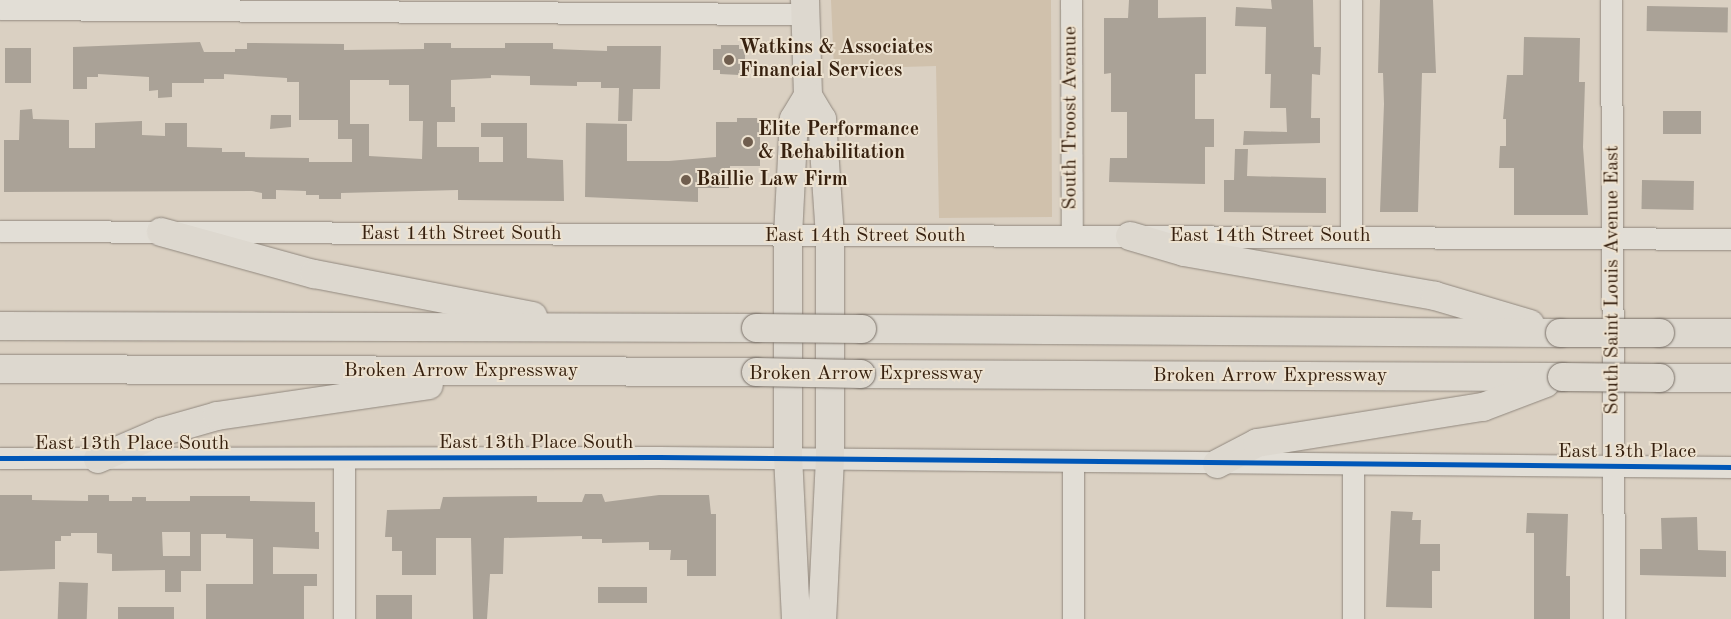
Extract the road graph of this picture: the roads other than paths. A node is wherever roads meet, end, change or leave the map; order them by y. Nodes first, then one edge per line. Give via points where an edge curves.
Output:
1 (1071, 0) edge
2 (1352, 0) edge
3 (1611, 0) edge
4 (805, 7) edge
5 (0, 9) edge
6 (808, 96) junction
7 (0, 231) edge
8 (161, 232) junction
9 (788, 236) junction
10 (1072, 236) junction
11 (1130, 236) junction
12 (1351, 236) junction
13 (830, 237) junction
14 (1612, 237) junction
15 (1731, 239) edge
16 (0, 326) edge
17 (591, 328) junction
18 (1560, 333) junction
19 (1731, 334) edge
20 (0, 369) edge
21 (524, 372) junction
22 (1562, 377) junction
23 (1731, 378) edge
24 (0, 458) edge
25 (788, 458) junction
26 (830, 458) junction
27 (98, 459) junction
28 (344, 459) junction
29 (1073, 463) junction
30 (1217, 464) junction
31 (1353, 466) junction
32 (1614, 467) junction
33 (1731, 467) edge
34 (344, 619) edge
35 (796, 619) edge
36 (822, 619) edge
37 (1073, 619) edge
38 (1353, 619) edge
39 (1614, 619) edge

1 - 10 street, South Troost Avenue
2 - 12 street
3 - 14 street, South Saint Louis Avenue East
4 - 5 street
4 - 6 main road
6 - 9 main road via 794,119
6 - 13 main road via 822,119
7 - 8 street, East 14th Street South
8 - 9 street, East 14th Street South
8 - 17 main road via 314,274
9 - 13 street, East 14th Street South
9 - 25 main road
10 - 11 street, East 14th Street South
10 - 13 street, East 14th Street South
11 - 12 street, East 14th Street South
11 - 18 main road via 1184,252 1434,296
12 - 14 street, East 14th Street South
13 - 26 main road
14 - 15 street, East 14th Street South
14 - 32 street, South Saint Louis Avenue East
16 - 17 main road
17 - 18 main road, bridge
18 - 19 main road, bridge
20 - 21 main road, Broken Arrow Expressway
21 - 22 main road, Broken Arrow Expressway, bridge
21 - 27 main road via 217,416 161,432
22 - 23 main road, Broken Arrow Expressway, bridge
22 - 30 main road via 1483,406 1257,443
24 - 27 street, East 13th Place South
25 - 26 street, East 13th Place South
25 - 28 street, East 13th Place South
25 - 35 main road
26 - 29 street, East 13th Place South
26 - 36 main road
27 - 28 street, East 13th Place South
28 - 34 street
29 - 30 street, East 13th Place
29 - 37 street
30 - 31 street, East 13th Place
31 - 32 street, East 13th Place
31 - 38 street
32 - 33 street, East 13th Place
32 - 39 street, South Saint Louis Avenue East

